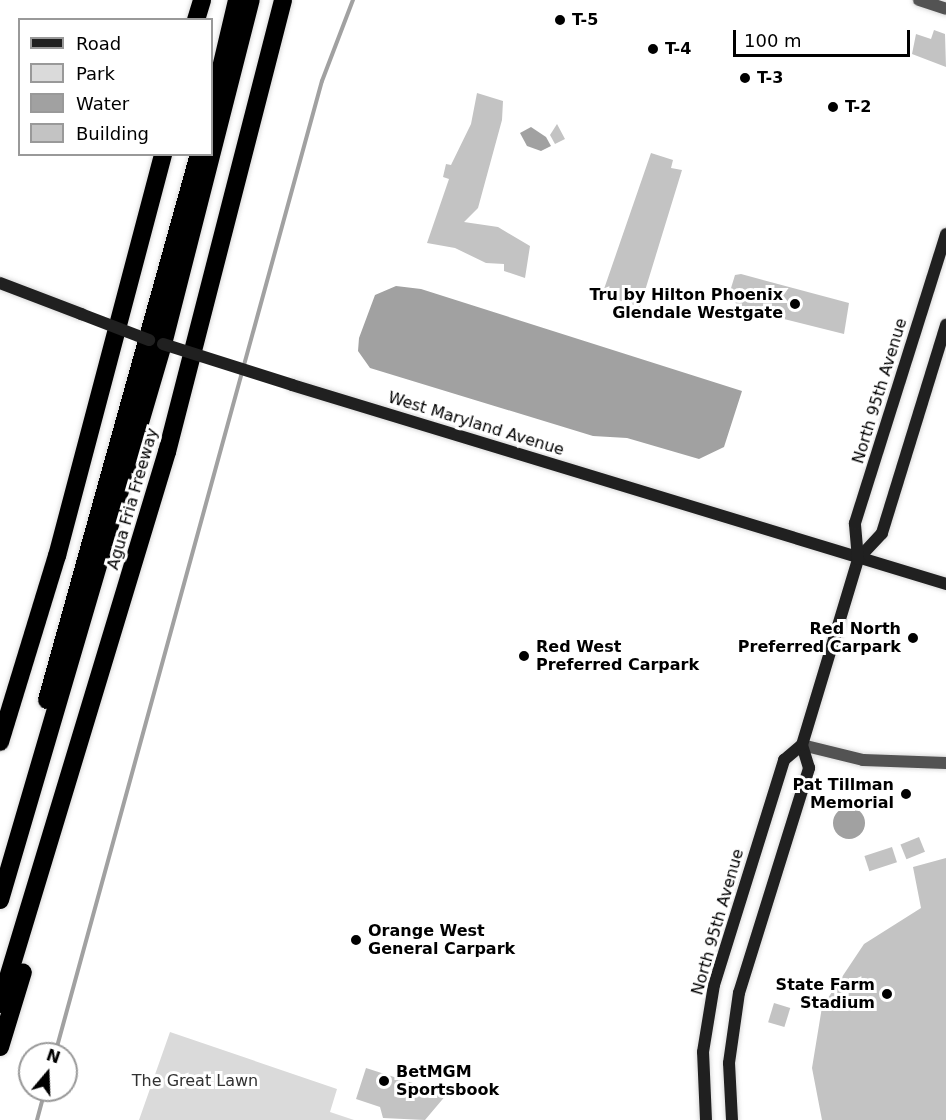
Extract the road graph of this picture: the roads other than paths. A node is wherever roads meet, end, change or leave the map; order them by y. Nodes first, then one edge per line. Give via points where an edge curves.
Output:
1 (192, 0) edge
2 (201, 0) edge
3 (237, 0) edge
4 (251, 0) edge
5 (283, 0) edge
6 (296, 0) edge
7 (919, 0) edge
8 (946, 9) edge
9 (191, 18) edge
10 (196, 18) edge
11 (226, 74) junction
12 (213, 103) edge
13 (255, 118) junction
14 (213, 124) edge
15 (162, 156) edge
16 (199, 156) edge
17 (205, 156) edge
18 (946, 234) edge
19 (0, 283) edge
20 (946, 325) edge
21 (156, 342) junction
22 (104, 526) junction
23 (858, 559) junction
24 (946, 585) edge
25 (0, 741) edge
26 (802, 746) junction
27 (946, 762) edge
28 (55, 836) junction
29 (0, 860) edge
30 (0, 900) edge
31 (0, 1004) edge
32 (0, 1047) edge
33 (706, 1120) edge
34 (732, 1120) edge

1 - 9 highway
2 - 10 highway
3 - 11 highway
4 - 11 highway
5 - 13 highway, Agua Fria Freeway
6 - 13 highway
7 - 8 street
11 - 12 highway
11 - 14 highway
13 - 28 highway, Agua Fria Freeway via 167,452
15 - 25 highway via 60,545
16 - 21 highway
17 - 21 highway
18 - 23 street, North 95th Avenue via 855,523
19 - 21 street, West Maryland Avenue, bridge
20 - 23 street, North 95th Avenue via 882,533
21 - 22 highway
21 - 23 street, West Maryland Avenue, bridge
22 - 29 highway
22 - 30 highway
23 - 24 street, West Maryland Avenue
23 - 26 street, North 95th Avenue
26 - 27 street via 863,760
26 - 33 street, North 95th Avenue via 784,760 714,985 704,1052
26 - 34 street, North 95th Avenue via 809,768 734,1014
28 - 31 highway, Agua Fria Freeway
28 - 32 highway via 49,886

